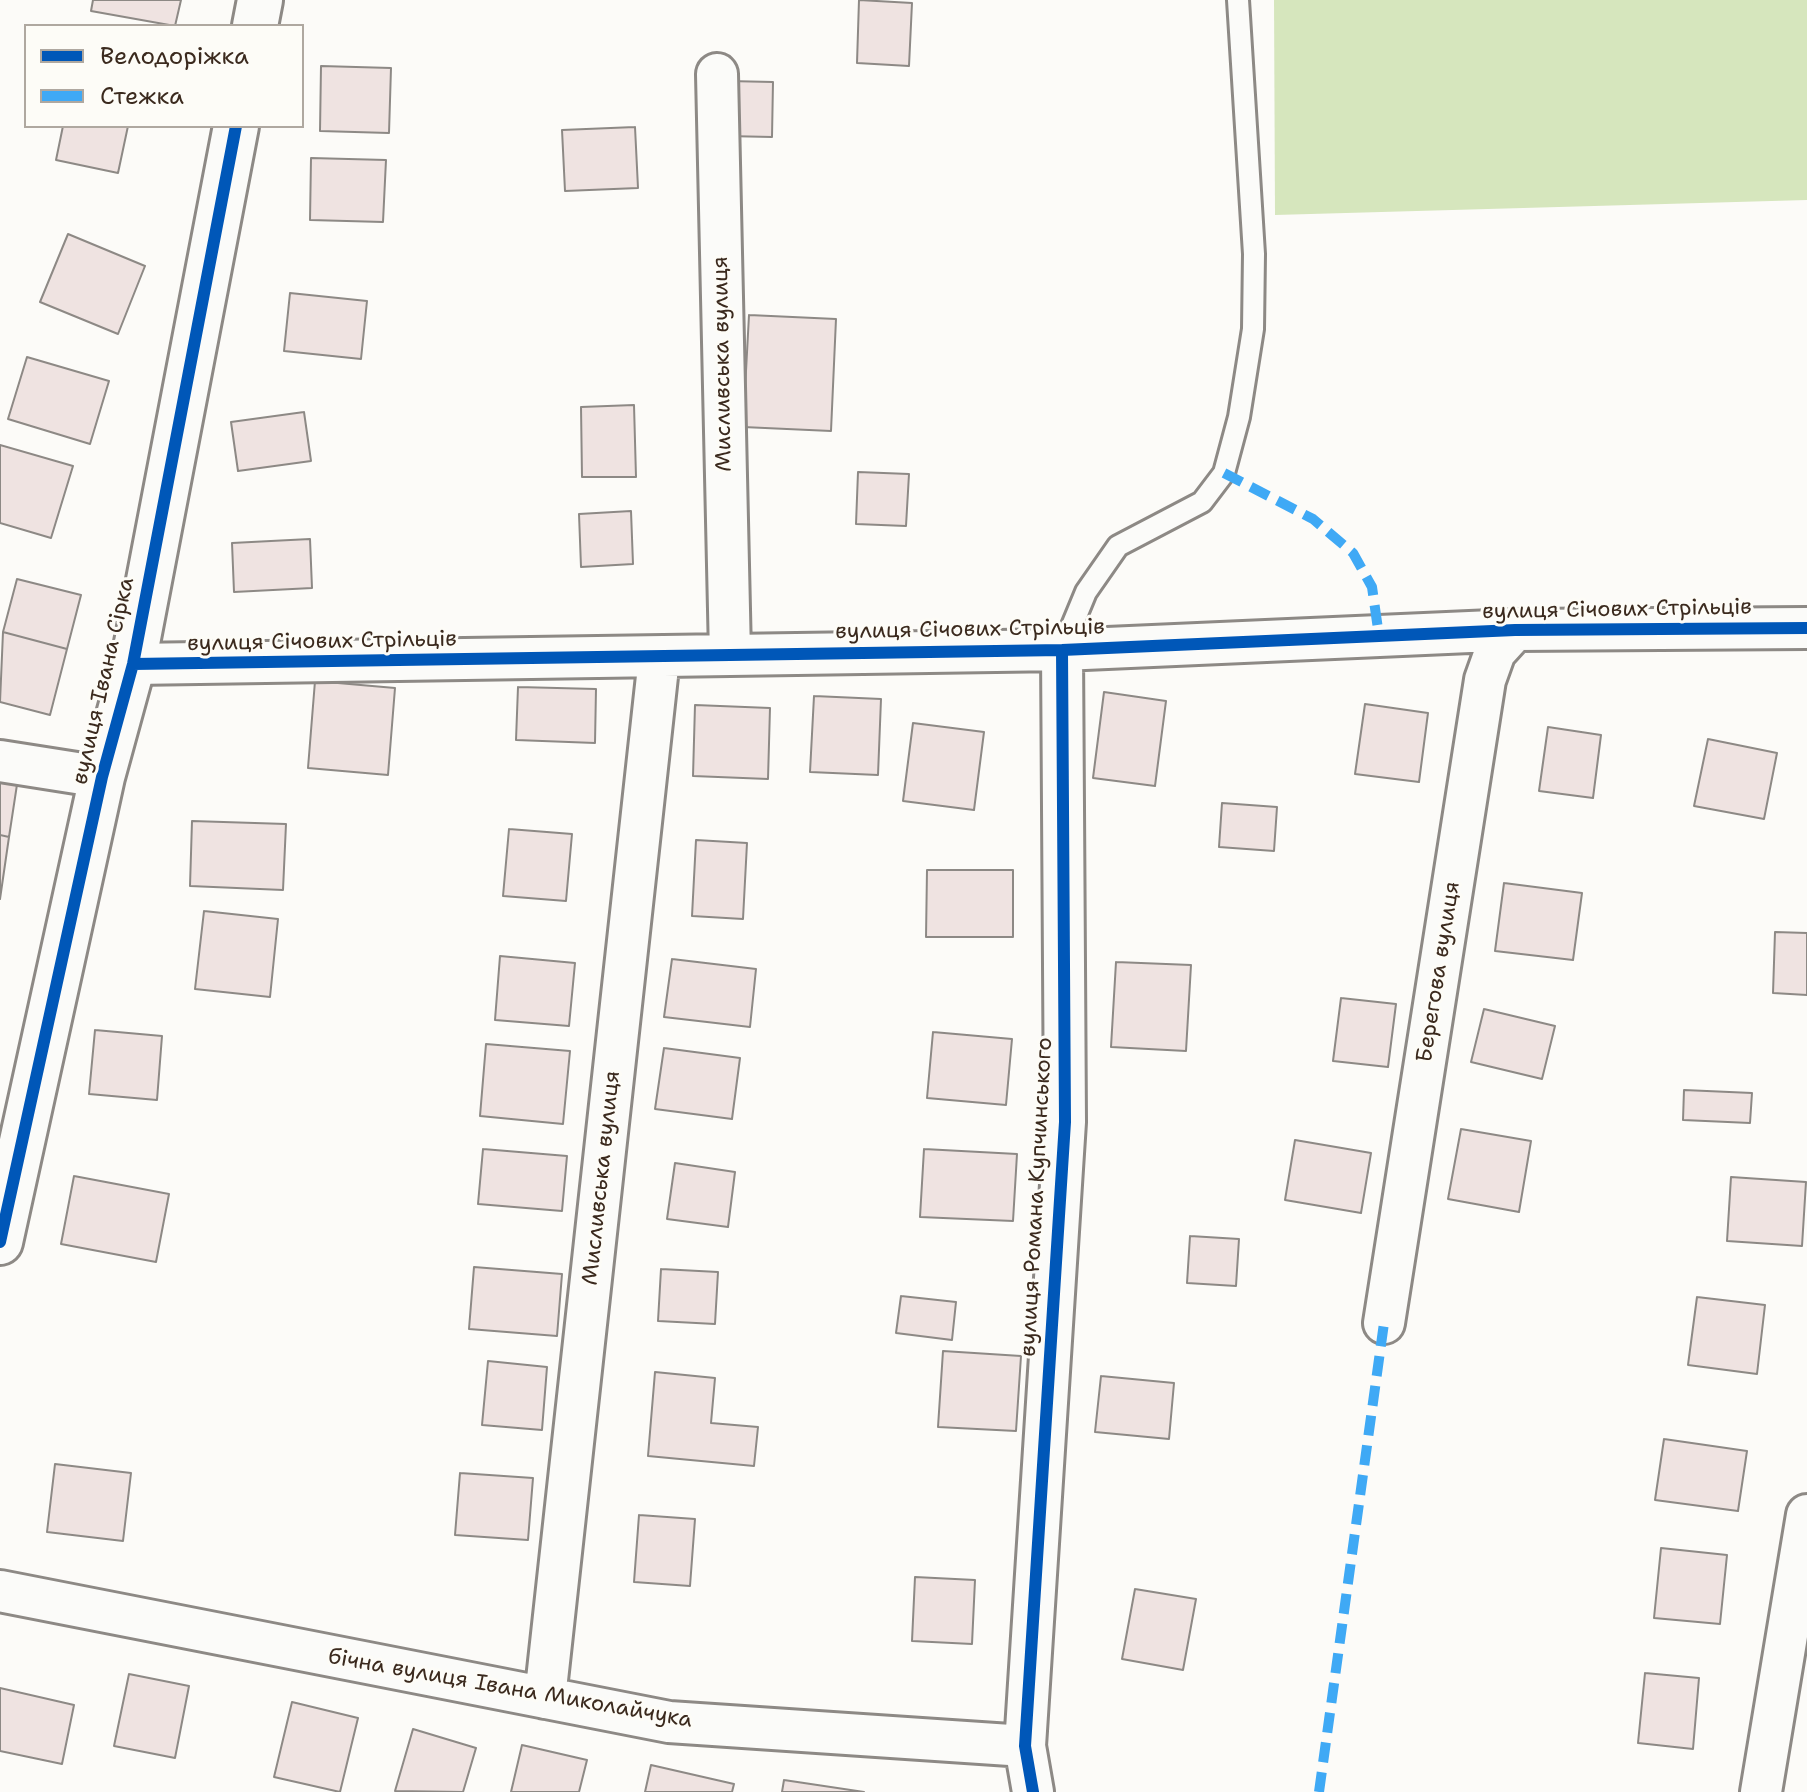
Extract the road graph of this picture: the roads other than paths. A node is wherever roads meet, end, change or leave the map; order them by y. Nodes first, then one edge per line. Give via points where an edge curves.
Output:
1 (260, 0) edge
2 (1238, 0) edge
3 (255, 24) edge
4 (717, 74) dead end
5 (236, 128) edge
6 (1807, 628) edge
7 (1515, 630) junction
8 (1062, 650) junction
9 (730, 654) junction
10 (659, 658) junction
11 (133, 664) junction
12 (0, 761) edge
13 (102, 777) junction
14 (0, 1242) edge
15 (1384, 1323) dead end
16 (1807, 1515) edge
17 (0, 1591) edge
18 (545, 1698) junction
19 (1025, 1746) junction
20 (1033, 1792) edge
21 (1761, 1792) edge

1 - 3 street
2 - 8 lane via 1254,254 1253,329 1224,473 1202,502 1118,546 1086,592
4 - 9 street, Мисливська вулиця
5 - 11 street, вулиця Івана Сірка
6 - 7 street, вулиця Січових Стрільців
7 - 8 street, вулиця Січових Стрільців
7 - 15 street, Берегова вулиця via 1495,652 1485,680
8 - 9 street, вулиця Січових Стрільців
8 - 19 street, вулиця Романа Купчинського via 1065,1122
9 - 10 street, вулиця Січових Стрільців
10 - 11 street, вулиця Січових Стрільців
10 - 18 street, Мисливська вулиця
11 - 13 street, вулиця Івана Сірка
12 - 13 street
13 - 14 street, вулиця Івана Сірка
16 - 21 street
17 - 18 street, бічна вулиця Івана Миколайчука
18 - 19 street, бічна вулиця Івана Миколайчука via 669,1722
19 - 20 street, вулиця Романа Купчинського

